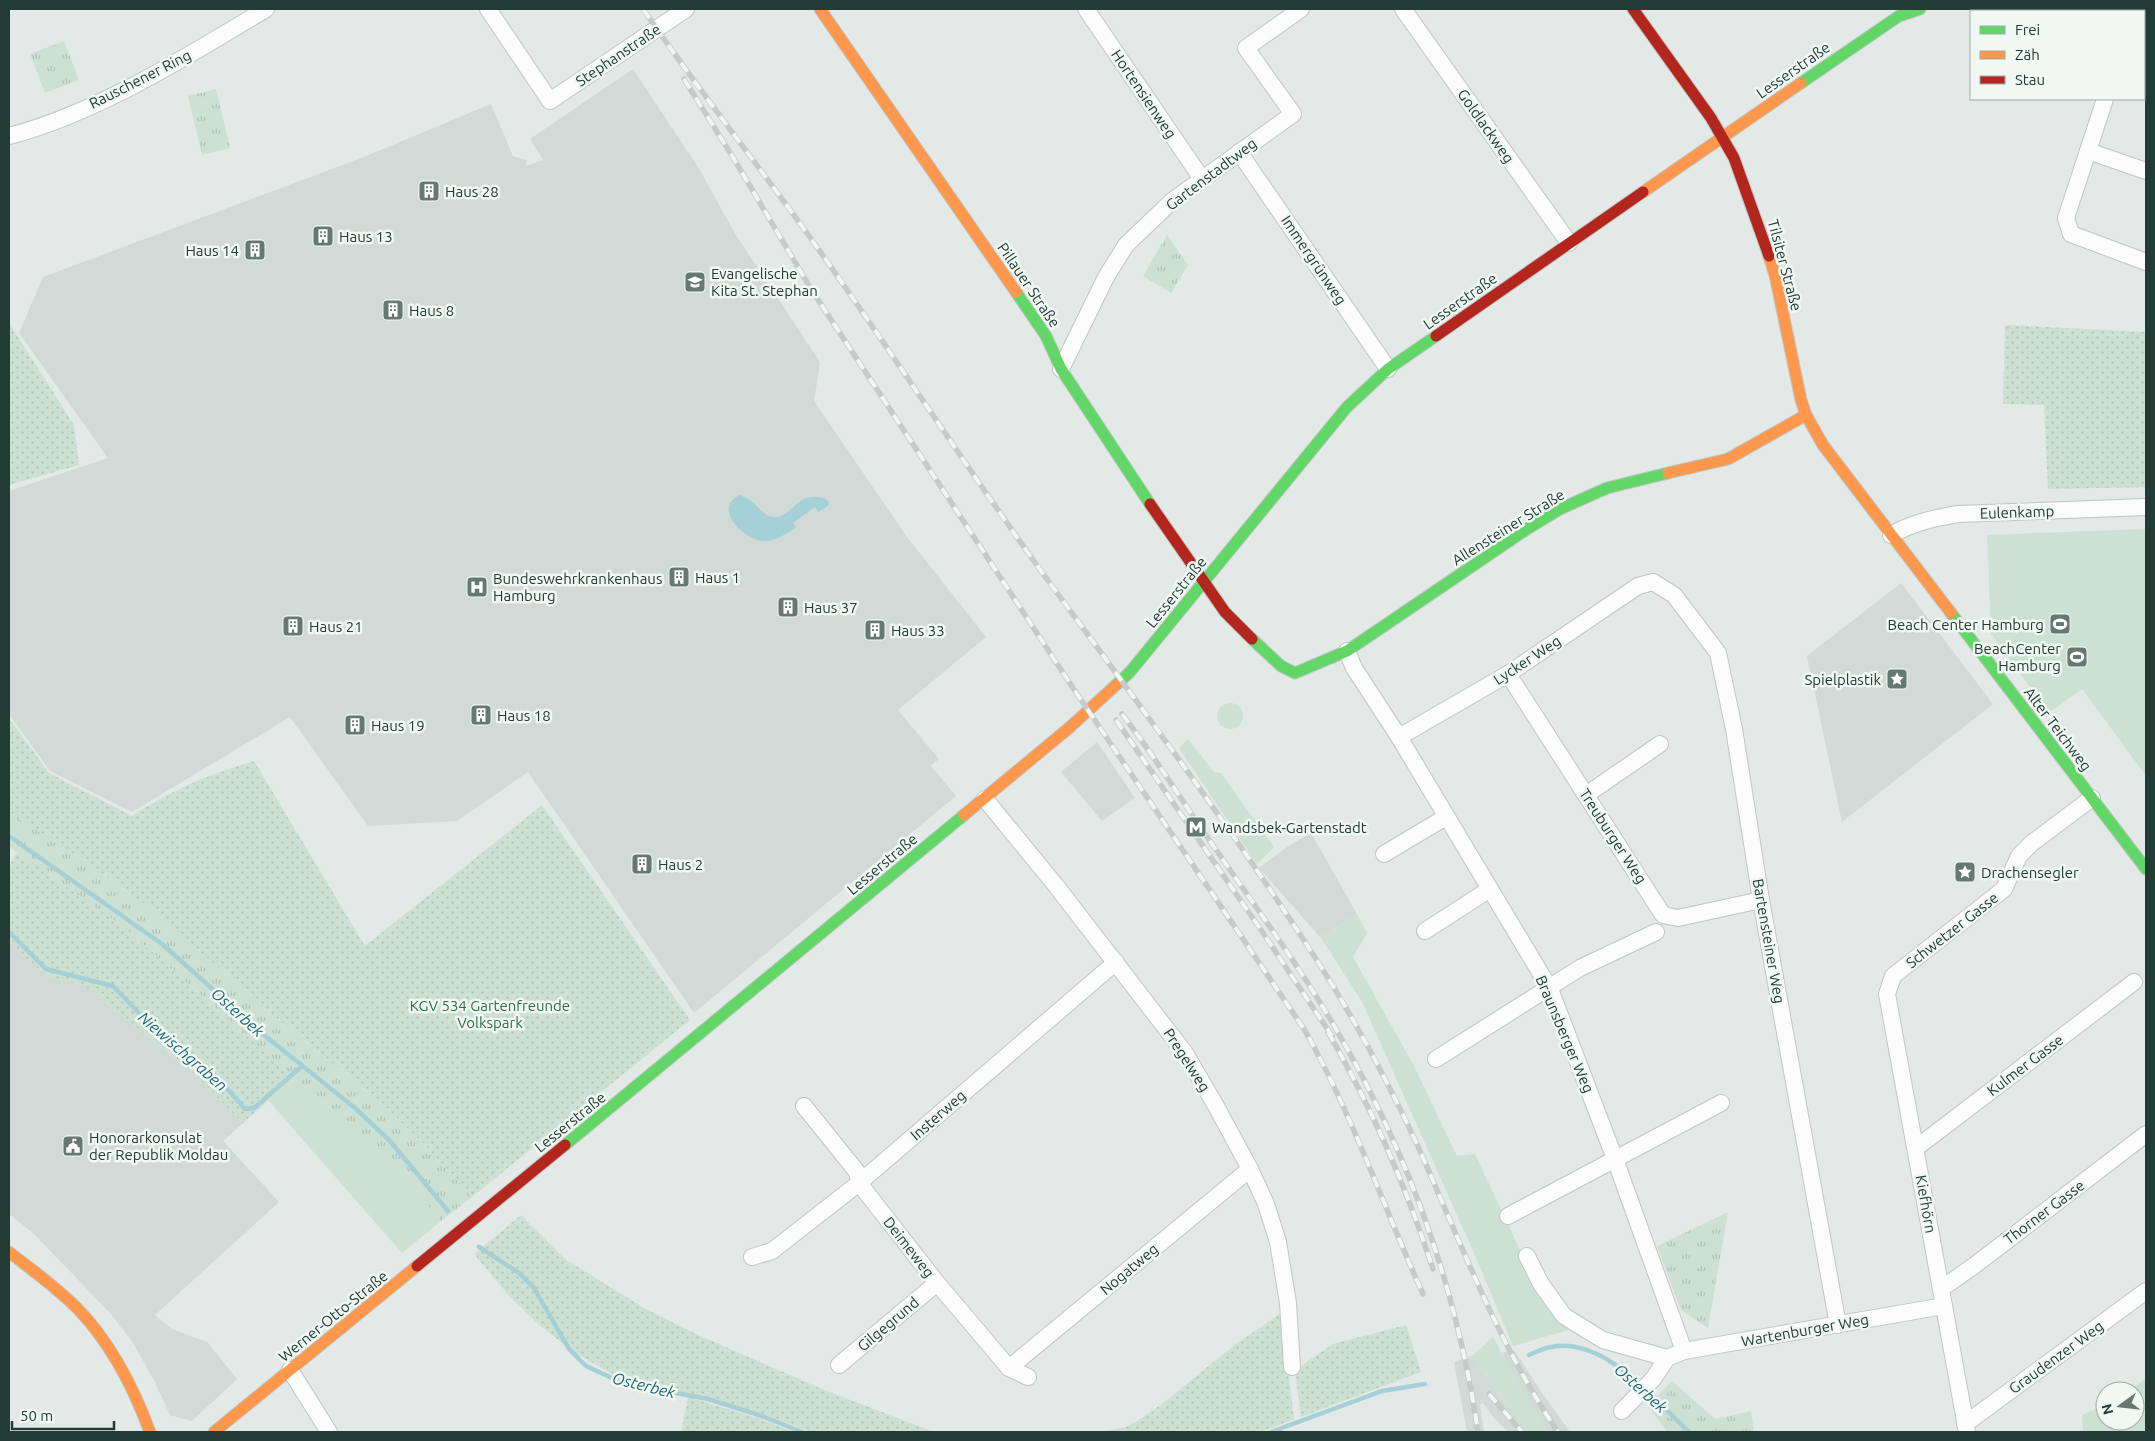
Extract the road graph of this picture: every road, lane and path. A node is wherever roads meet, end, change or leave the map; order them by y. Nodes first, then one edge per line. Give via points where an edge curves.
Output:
1 (266, 9) edge
2 (488, 9) edge
3 (686, 9) edge
4 (820, 9) edge
5 (1086, 9) edge
6 (1302, 9) edge
7 (1403, 9) edge
8 (1633, 9) edge
9 (1920, 9) edge
10 (1897, 12) edge
11 (2105, 100) edge
12 (9, 136) edge
13 (1722, 138) junction
14 (2088, 151) junction
15 (1239, 152) junction
16 (2146, 171) edge
17 (1202, 179) junction
18 (1570, 243) junction
19 (2146, 262) edge
20 (1061, 369) junction
21 (1388, 369) junction
22 (1806, 415) junction
23 (2146, 507) edge
24 (1891, 535) junction
25 (1205, 582) junction
26 (1653, 582) joint
27 (1347, 651) junction
28 (1295, 673) joint
29 (1508, 674) junction
30 (1399, 737) junction
31 (1660, 744) dead end
32 (1586, 795) junction
33 (2092, 798) junction
34 (985, 799) junction
35 (1446, 817) junction
36 (1384, 854) dead end
37 (2146, 869) edge
38 (1490, 889) junction
39 (1761, 900) junction
40 (1425, 931) dead end
41 (1656, 932) dead end
42 (1116, 962) junction
43 (1893, 976) joint
44 (2134, 982) dead end
45 (1550, 989) junction
46 (1436, 1060) dead end
47 (1720, 1103) dead end
48 (804, 1106) dead end
49 (2146, 1134) edge
50 (1916, 1148) junction
51 (1615, 1159) junction
52 (1250, 1169) junction
53 (859, 1183) junction
54 (1508, 1216) dead end
55 (471, 1223) joint
56 (9, 1252) edge
57 (1527, 1256) dead end
58 (752, 1257) dead end
59 (937, 1284) junction
60 (1941, 1289) junction
61 (2146, 1291) edge
62 (1944, 1306) junction
63 (1838, 1325) junction
64 (1684, 1351) junction
65 (1667, 1358) junction
66 (840, 1365) dead end
67 (1292, 1367) dead end
68 (1009, 1368) junction
69 (290, 1370) junction
70 (1028, 1376) dead end
71 (1622, 1411) dead end
72 (1966, 1428) edge
73 (150, 1432) edge
74 (214, 1432) edge
75 (328, 1432) edge

1 - 12 street, Rauschener Ring via 130,86 45,124
2 - 3 street, Stephanstraße via 550,101
4 - 20 street, Pillauer Straße via 1046,336
5 - 17 street, Hortensienweg
6 - 15 street, Gartenstadtweg via 1246,48 1293,114
7 - 18 street, Goldlackweg
8 - 13 street, Tilsiter Straße
9 - 10 street, Lesserstraße
10 - 13 street, Lesserstraße
11 - 14 street
13 - 18 street, Lesserstraße
13 - 22 street, Tilsiter Straße via 1734,158 1775,275 1798,391
14 - 16 street
14 - 19 street via 2066,218 2071,234
15 - 17 street, Gartenstadtweg
15 - 21 street, Immergrünweg
17 - 20 street, Gartenstadtweg via 1172,201 1126,245 1106,277
18 - 21 street, Lesserstraße
20 - 25 street, Pillauer Straße
21 - 25 street, Lesserstraße via 1347,407
22 - 24 street, Tilsiter Straße via 1823,445
22 - 27 street, Allensteiner Straße via 1728,459 1607,488 1560,509
23 - 24 street, Eulenkamp via 1958,514 1906,527
24 - 33 street, Alter Teichweg
25 - 28 street, Pillauer Straße via 1226,612 1269,656
25 - 34 street, Lesserstraße via 1130,672 1070,728
26 - 29 street, Lycker Weg via 1638,586
26 - 39 street, Bartensteiner Weg via 1674,594 1718,653 1734,729
27 - 28 street, Allensteiner Straße
27 - 30 street, Braunsberger Weg via 1354,668
29 - 30 street, Lycker Weg
29 - 32 street, Treuburger Weg
30 - 35 street, Braunsberger Weg
31 - 32 street
32 - 39 street, Treuburger Weg via 1663,915 1678,918
33 - 37 street, Alter Teichweg
33 - 43 street, Schwetzer Gasse via 2019,856 2004,889
34 - 42 street, Pregelweg
34 - 55 street, Lesserstraße
35 - 36 street
35 - 38 street, Braunsberger Weg
38 - 40 street
38 - 45 street, Braunsberger Weg
39 - 63 street, Bartensteiner Weg
41 - 45 street via 1580,968
42 - 52 street, Pregelweg via 1185,1052
42 - 53 street, Insterweg
43 - 50 street, Kiefhörn via 1887,994
44 - 50 street, Kulmer Gasse
45 - 46 street
45 - 51 street, Braunsberger Weg
47 - 51 street
48 - 53 street, Deimeweg via 858,1172
49 - 60 street, Thorner Gasse
50 - 60 street, Kiefhörn
51 - 54 street
51 - 64 street, Braunsberger Weg
52 - 67 street, Pregelweg via 1278,1242 1288,1303
52 - 68 street, Nogatweg
53 - 58 street, Insterweg via 772,1251
53 - 59 street, Deimeweg
55 - 69 street, Werner-Otto-Straße
56 - 73 street via 89,1320 122,1371
57 - 65 street via 1541,1284 1564,1316 1604,1340
59 - 66 street, Gilgegrund
59 - 68 street, Deimeweg
60 - 62 street, Kiefhörn
61 - 72 street, Graudenzer Weg
62 - 63 street, Wartenburger Weg
62 - 72 street, Kiefhörn
63 - 64 street, Wartenburger Weg
64 - 65 street, Wartenburger Weg
65 - 71 street via 1642,1392
68 - 70 street, Deimeweg
69 - 74 street, Werner-Otto-Straße
69 - 75 street

